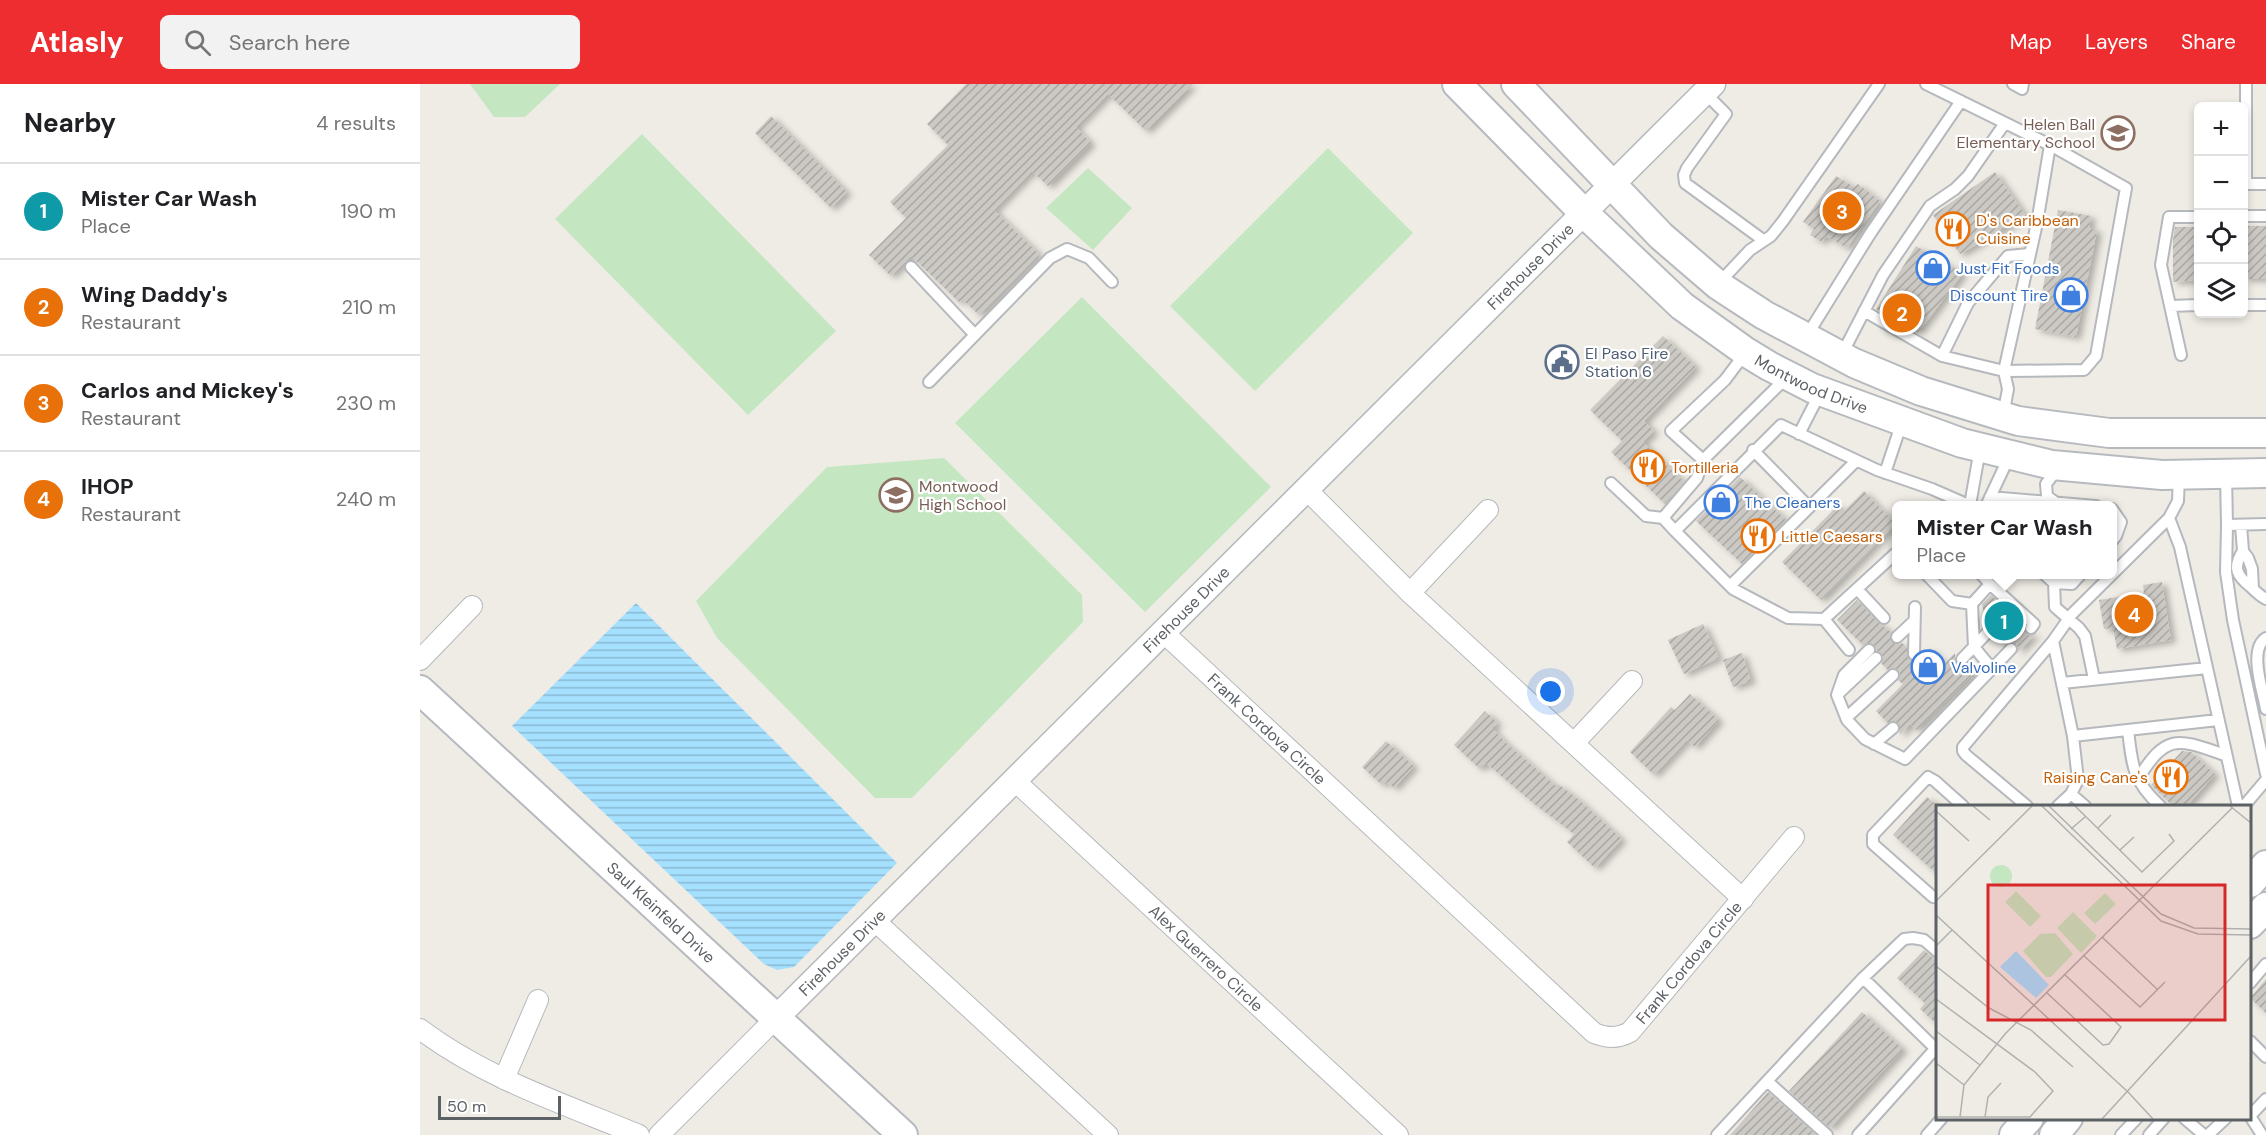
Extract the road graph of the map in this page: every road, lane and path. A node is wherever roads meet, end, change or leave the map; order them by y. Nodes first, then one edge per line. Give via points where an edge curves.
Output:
1 (1457, 84) edge
2 (1515, 84) edge
3 (1879, 84) edge
4 (1926, 84) edge
5 (2013, 84) edge
6 (2023, 84) edge
7 (2246, 84) edge
8 (1709, 88) edge
9 (1961, 101) junction
10 (2005, 123) junction
11 (2050, 145) junction
12 (2266, 184) edge
13 (1612, 185) junction
14 (1584, 213) junction
15 (2248, 216) edge
16 (2266, 216) edge
17 (2194, 217) edge
18 (1763, 240) junction
19 (2029, 254) junction
20 (911, 267) dead end
21 (1112, 282) dead end
22 (1718, 285) junction
23 (2266, 304) edge
24 (2194, 305) edge
25 (2248, 305) edge
26 (2170, 306) junction
27 (1864, 311) junction
28 (975, 335) junction
29 (1806, 337) junction
30 (1746, 352) junction
31 (2181, 355) dead end
32 (1841, 356) junction
33 (1942, 356) junction
34 (2004, 371) junction
35 (1788, 376) junction
36 (929, 382) dead end
37 (1821, 391) junction
38 (2003, 416) junction
39 (1902, 421) junction
40 (2266, 433) edge
41 (1799, 434) junction
42 (2266, 447) edge
43 (1753, 450) junction
44 (1994, 452) junction
45 (1703, 460) junction
46 (1856, 460) junction
47 (2060, 465) junction
48 (2119, 472) junction
49 (1885, 473) junction
50 (2226, 473) junction
51 (2266, 473) edge
52 (2179, 475) junction
53 (1611, 483) dead end
54 (1306, 489) junction
55 (1950, 501) edge
56 (1973, 501) edge
57 (1988, 501) edge
58 (2054, 501) edge
59 (1809, 507) junction
60 (1488, 510) dead end
61 (2117, 516) edge
62 (1663, 518) junction
63 (2169, 518) junction
64 (2266, 524) edge
65 (2227, 525) junction
66 (2241, 525) junction
67 (1675, 531) junction
68 (2117, 533) edge
69 (1892, 557) edge
70 (2117, 571) edge
71 (1931, 579) edge
72 (1986, 579) edge
73 (2050, 579) edge
74 (2076, 579) edge
75 (2109, 579) edge
76 (2054, 583) junction
77 (1990, 584) junction
78 (1730, 586) junction
79 (1857, 589) junction
80 (1410, 593) junction
81 (2266, 599) edge
82 (1972, 604) junction
83 (472, 606) dead end
84 (1915, 607) dead end
85 (1984, 614) dead end
86 (1884, 618) dead end
87 (1824, 619) junction
88 (2069, 619) junction
89 (1914, 621) junction
90 (1973, 624) junction
91 (2031, 628) dead end
92 (1163, 632) junction
93 (1989, 632) dead end
94 (1897, 638) dead end
95 (2266, 638) edge
96 (2053, 641) junction
97 (1974, 647) junction
98 (2010, 649) dead end
99 (1849, 650) dead end
100 (1872, 654) dead end
101 (1914, 654) dead end
102 (1962, 659) dead end
103 (420, 660) edge
104 (2207, 668) junction
105 (1992, 669) junction
106 (1893, 675) dead end
107 (2094, 680) junction
108 (1632, 681) dead end
109 (2062, 683) junction
110 (420, 690) edge
111 (2266, 709) edge
112 (1846, 718) junction
113 (2218, 720) junction
114 (1893, 728) dead end
115 (2128, 730) junction
116 (2073, 736) junction
117 (1574, 743) junction
118 (1874, 744) junction
119 (2263, 747) edge
120 (2225, 755) junction
121 (2266, 774) edge
122 (2138, 779) junction
123 (1014, 780) junction
124 (2266, 780) edge
125 (2071, 794) junction
126 (1961, 805) edge
127 (2025, 805) edge
128 (2060, 805) edge
129 (2083, 805) edge
130 (2158, 805) edge
131 (2238, 805) edge
132 (2246, 805) edge
133 (1794, 837) dead end
134 (2266, 865) edge
135 (2251, 882) edge
136 (1936, 898) edge
137 (1743, 899) junction
138 (2266, 907) edge
139 (874, 920) junction
140 (2251, 923) edge
141 (1936, 950) edge
142 (2266, 964) edge
143 (1863, 978) junction
144 (2251, 982) edge
145 (538, 1000) dead end
146 (776, 1018) junction
147 (420, 1029) edge
148 (2251, 1042) edge
149 (1936, 1050) edge
150 (2266, 1057) edge
151 (504, 1079) junction
152 (1767, 1080) junction
153 (2266, 1099) edge
154 (2251, 1115) edge
155 (2251, 1118) edge
156 (1941, 1120) edge
157 (2067, 1120) edge
158 (2136, 1120) edge
159 (2163, 1120) edge
160 (2185, 1120) edge
161 (2225, 1120) edge
162 (639, 1135) edge
163 (658, 1135) edge
164 (903, 1135) edge
165 (1108, 1135) edge
166 (1398, 1135) edge
167 (1717, 1135) edge
168 (1827, 1135) edge
169 (1858, 1135) edge
170 (1927, 1135) edge
171 (2054, 1135) edge
172 (2121, 1135) edge
173 (2149, 1135) edge
174 (2206, 1135) edge
175 (2262, 1135) edge

1 - 14 main road, Montwood Drive
2 - 13 main road
3 - 18 lane via 1783,222
4 - 9 lane
5 - 6 lane via 2022,88
7 - 12 lane via 2246,184
8 - 13 street, Firehouse Drive
8 - 18 lane via 1726,114 1687,168 1686,183
9 - 10 lane
9 - 29 lane via 1870,234
10 - 11 lane
10 - 27 lane via 1968,176 1930,206 1883,275
11 - 19 lane
11 - 34 lane via 2126,188 2096,356 2084,370
13 - 14 street, Firehouse Drive
13 - 22 main road via 1661,236
14 - 30 main road, Montwood Drive via 1683,306
14 - 54 street, Firehouse Drive
15 - 16 lane
17 - 26 lane via 2169,217 2161,265
18 - 22 lane
19 - 33 lane via 2008,256 1968,303
19 - 34 lane
20 - 28 lane
21 - 28 lane via 1089,258 1067,249 1050,258
22 - 29 main road
23 - 25 lane
24 - 26 lane
26 - 31 lane
27 - 32 lane
27 - 33 lane
28 - 36 lane
29 - 32 main road
30 - 35 main road, Montwood Drive
30 - 45 lane via 1725,381 1671,431
32 - 38 main road via 1922,391
33 - 34 lane
34 - 38 lane via 2008,389
35 - 37 main road, Montwood Drive
35 - 45 lane
37 - 39 main road, Montwood Drive
37 - 41 lane
38 - 40 main road via 2109,433
38 - 44 main road
39 - 44 main road, Montwood Drive
39 - 49 lane
41 - 43 lane via 1781,425
41 - 46 lane
42 - 48 main road via 2171,451 2138,458
43 - 59 lane
43 - 67 lane
44 - 47 main road, Montwood Drive
44 - 56 lane
44 - 57 lane
45 - 62 lane via 1697,478
46 - 49 lane
46 - 59 lane
47 - 48 main road, Montwood Drive
47 - 58 lane via 2046,484 2047,496
48 - 52 main road, Montwood Drive
49 - 55 lane
50 - 51 main road, Montwood Drive
50 - 52 main road, Montwood Drive
50 - 65 lane
52 - 63 lane via 2178,501
53 - 62 lane via 1646,516
54 - 80 street, Frank Cordova Circle
54 - 92 street, Firehouse Drive
59 - 78 lane
60 - 80 street
61 - 68 lane via 2121,522
62 - 67 lane
63 - 70 lane
63 - 104 lane via 2180,547
64 - 66 lane
65 - 66 lane
65 - 119 lane via 2226,572 2232,611
66 - 81 lane via 2242,551 2252,568 2253,589
67 - 78 lane
69 - 79 lane
71 - 82 lane via 1952,601
72 - 77 lane
73 - 76 lane
74 - 76 lane via 2072,584
75 - 88 lane
76 - 88 lane via 2055,607
77 - 82 lane
77 - 91 lane via 2034,624
78 - 87 lane via 1788,618
79 - 86 lane
79 - 87 lane
80 - 117 street, Frank Cordova Circle
82 - 90 lane
83 - 103 street
84 - 89 lane
85 - 90 lane
87 - 99 lane
88 - 96 lane
88 - 107 lane via 2085,636
89 - 94 lane
89 - 101 lane
90 - 97 lane
92 - 123 street, Firehouse Drive
92 - 137 street, Frank Cordova Circle via 1594,1033 1615,1038 1630,1032
93 - 97 lane
95 - 111 lane via 2256,651
96 - 109 lane
96 - 127 lane via 1962,751
97 - 102 lane
97 - 105 lane
98 - 105 lane
100 - 112 lane via 1844,675 1837,695
104 - 107 lane
104 - 113 lane
105 - 118 lane via 1905,759
106 - 112 lane
107 - 109 lane
108 - 117 street
109 - 116 lane
110 - 146 main road, Saul Kleinfeld Drive
112 - 118 lane
113 - 115 lane
113 - 120 lane
114 - 118 lane
115 - 116 lane
115 - 122 lane
116 - 125 lane via 2078,780
117 - 137 street, Frank Cordova Circle
119 - 121 lane
120 - 122 lane via 2175,742 2166,745
120 - 131 lane
122 - 130 lane
123 - 139 street, Firehouse Drive
123 - 166 street, Alex Guerrero Circle
124 - 132 lane
125 - 128 lane
125 - 129 lane
126 - 136 lane via 1928,777 1873,835 1873,844
133 - 137 street
134 - 135 main road
138 - 140 main road
139 - 146 street, Firehouse Drive
139 - 165 street
141 - 143 lane via 1924,940 1904,939
142 - 144 lane
143 - 149 lane
143 - 152 lane
145 - 151 street
146 - 163 street, Firehouse Drive
146 - 164 main road, Saul Kleinfeld Drive
147 - 151 street
148 - 150 lane
149 - 169 lane
151 - 162 street
152 - 167 lane
152 - 168 lane
153 - 154 lane
155 - 175 lane
156 - 170 lane
157 - 171 main road
158 - 172 lane
159 - 173 lane
160 - 174 lane
161 - 174 lane

